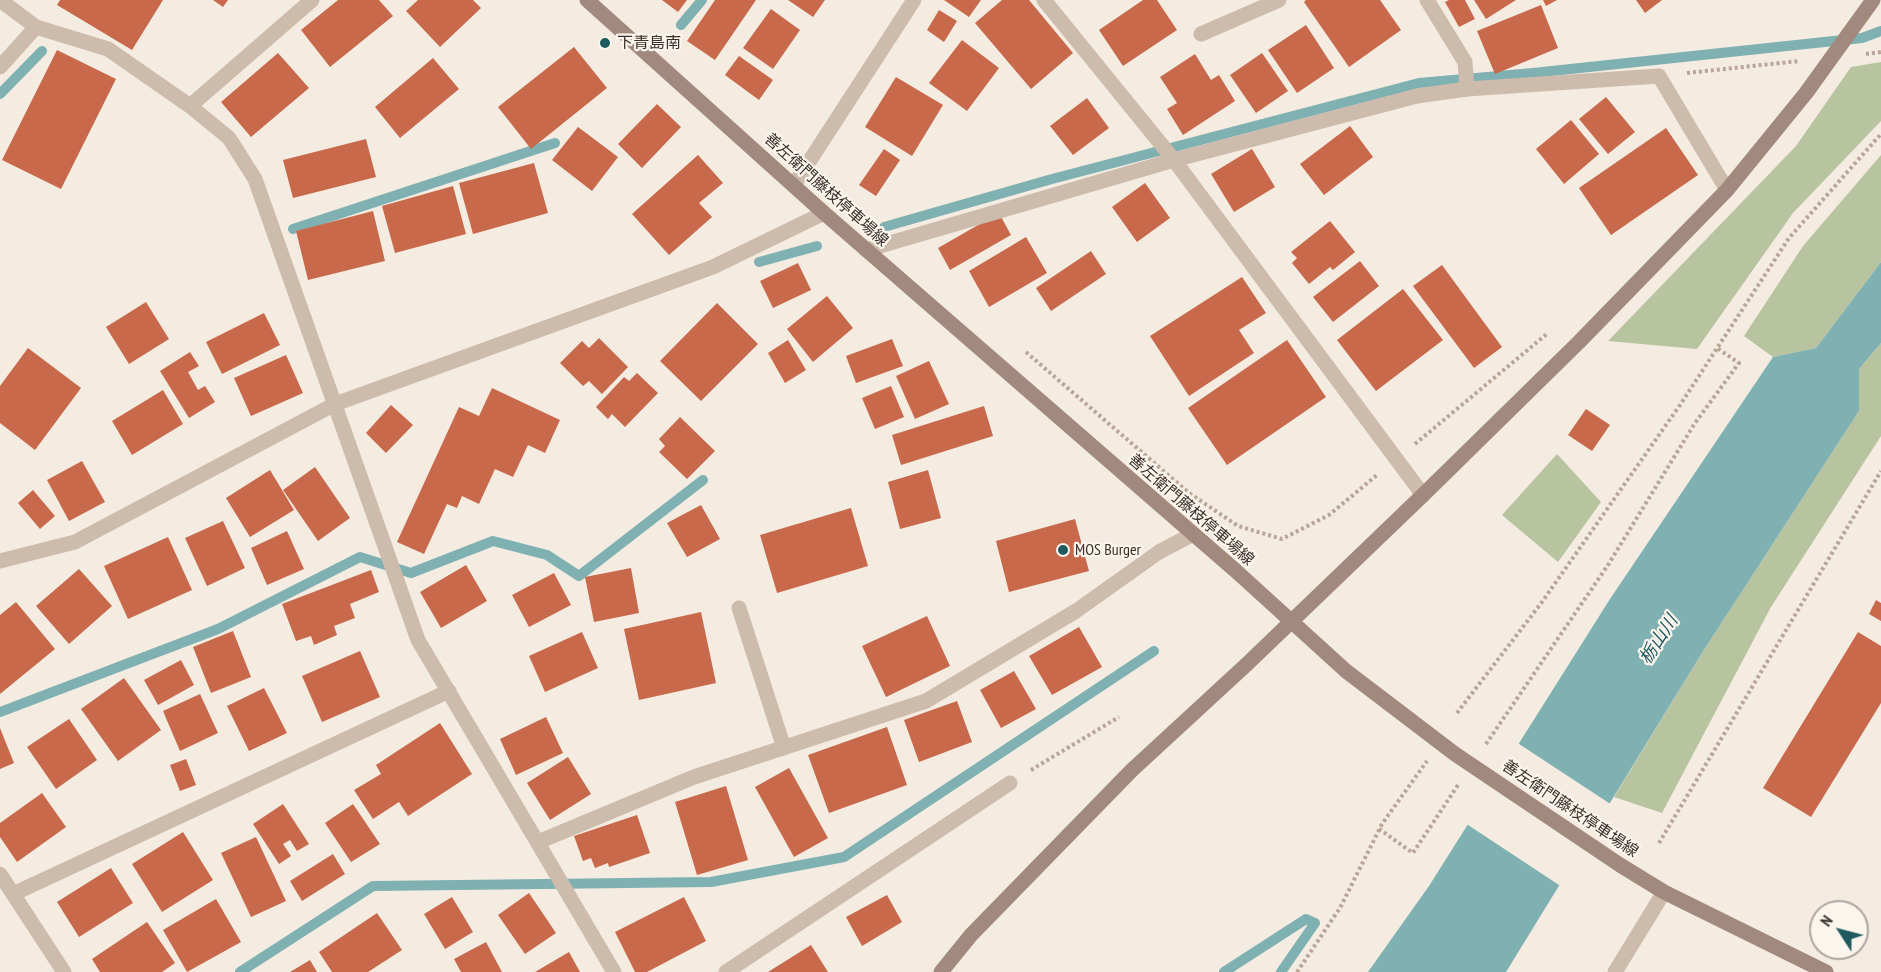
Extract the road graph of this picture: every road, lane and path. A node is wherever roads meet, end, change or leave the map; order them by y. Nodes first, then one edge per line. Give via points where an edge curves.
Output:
1 (0, 0) edge
2 (312, 0) edge
3 (587, 0) edge
4 (914, 0) edge
5 (1044, 0) edge
6 (1279, 0) edge
7 (1427, 0) edge
8 (1873, 0) edge
9 (36, 27) junction
10 (1201, 34) dead end
11 (1881, 52) edge
12 (1857, 55) dead end
13 (1810, 60) dead end
14 (0, 67) edge
15 (1659, 76) junction
16 (1467, 89) junction
17 (190, 106) junction
18 (1881, 134) edge
19 (1174, 160) junction
20 (794, 185) junction
21 (1727, 190) junction
22 (824, 213) junction
23 (866, 250) junction
24 (1549, 333) dead end
25 (1717, 347) junction
26 (1022, 348) dead end
27 (334, 404) junction
28 (1412, 447) dead end
29 (1384, 470) dead end
30 (1881, 471) edge
31 (1423, 495) junction
32 (1193, 534) junction
33 (0, 561) edge
34 (739, 608) dead end
35 (1291, 622) junction
36 (449, 691) junction
37 (1457, 713) dead end
38 (1119, 717) dead end
39 (1440, 743) junction
40 (784, 748) junction
41 (1480, 753) dead end
42 (1010, 783) joint
43 (1460, 783) dead end
44 (1379, 828) junction
45 (538, 842) junction
46 (1659, 843) dead end
47 (0, 874) edge
48 (1664, 892) junction
49 (13, 894) junction
50 (64, 972) edge
51 (614, 972) edge
52 (726, 972) edge
53 (941, 972) edge
54 (1297, 972) edge
55 (1615, 972) edge
56 (1826, 972) edge

1 - 9 street
2 - 17 street
3 - 20 main road, 善左衛門藤枝停車場線
4 - 20 street
5 - 19 street
6 - 10 street
7 - 16 street via 1465,62
8 - 21 main road via 1823,71
9 - 14 street
9 - 17 street via 108,49
11 - 12 path
13 - 15 path
15 - 16 street
15 - 21 street
16 - 19 street via 1417,96
17 - 27 street via 229,138 255,179
18 - 25 path via 1789,238
19 - 23 street
19 - 31 street
20 - 22 main road, 善左衛門藤枝停車場線
21 - 31 main road
22 - 23 main road, 善左衛門藤枝停車場線
22 - 27 street via 713,267
23 - 32 main road, 善左衛門藤枝停車場線
24 - 28 path
25 - 37 path via 1542,602
25 - 41 path via 1739,363 1695,423 1608,565
26 - 29 path via 1189,493 1238,525 1282,540 1329,515
27 - 33 street via 75,542
27 - 36 street via 418,640
30 - 46 path
31 - 35 main road
32 - 35 main road, 善左衛門藤枝停車場線
32 - 40 street via 1159,552 1076,611 927,701
34 - 40 street
35 - 39 main road, 善左衛門藤枝停車場線 via 1346,671
35 - 53 main road via 1132,770 971,935
36 - 45 street
36 - 49 street
38 - 42 path
39 - 44 path
39 - 48 main road, 善左衛門藤枝停車場線
40 - 45 street via 694,777
42 - 52 street
43 - 44 path via 1413,853
44 - 54 path via 1340,908
45 - 51 street
47 - 49 street
48 - 55 street
48 - 56 main road, 善左衛門藤枝停車場線
49 - 50 street

